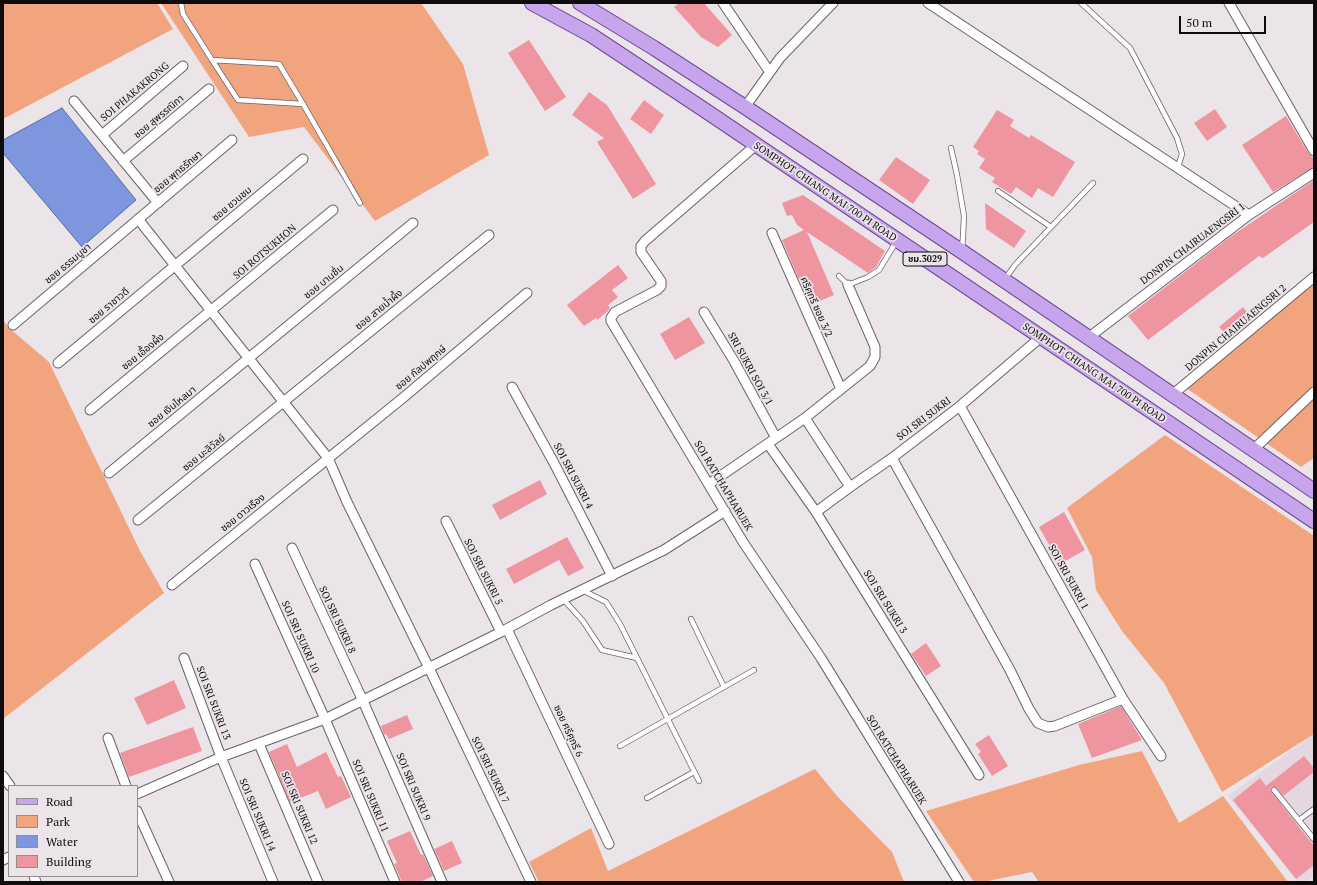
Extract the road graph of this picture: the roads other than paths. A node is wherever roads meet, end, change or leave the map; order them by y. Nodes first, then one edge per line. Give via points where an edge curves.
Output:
1 (181, 3) edge
2 (532, 3) edge
3 (580, 3) edge
4 (723, 3) edge
5 (833, 3) edge
6 (928, 3) edge
7 (1081, 3) edge
8 (1229, 3) edge
9 (212, 60) junction
10 (183, 66) dead end
11 (769, 71) junction
12 (210, 89) dead end
13 (74, 100) dead end
14 (303, 104) junction
15 (744, 107) junction
16 (102, 135) junction
17 (232, 140) dead end
18 (756, 145) junction
19 (951, 148) dead end
20 (1314, 151) edge
21 (303, 159) dead end
22 (123, 161) junction
23 (1178, 167) junction
24 (1314, 173) edge
25 (1093, 183) dead end
26 (998, 192) dead end
27 (158, 203) junction
28 (360, 203) dead end
29 (333, 210) dead end
30 (1249, 215) junction
31 (138, 219) junction
32 (413, 223) dead end
33 (1051, 227) junction
34 (772, 233) dead end
35 (489, 235) dead end
36 (897, 240) junction
37 (961, 251) junction
38 (175, 266) junction
39 (839, 276) dead end
40 (1314, 278) edge
41 (1004, 280) junction
42 (848, 285) junction
43 (527, 293) dead end
44 (211, 310) junction
45 (704, 312) dead end
46 (13, 325) dead end
47 (1041, 337) junction
48 (1088, 338) junction
49 (249, 358) junction
50 (58, 363) dead end
51 (512, 388) dead end
52 (841, 390) junction
53 (1314, 392) edge
54 (1172, 395) junction
55 (284, 402) junction
56 (960, 406) junction
57 (90, 410) dead end
58 (805, 418) junction
59 (776, 438) junction
60 (768, 444) junction
61 (1253, 450) junction
62 (328, 458) junction
63 (892, 458) junction
64 (108, 473) dead end
65 (709, 484) junction
66 (850, 487) junction
67 (1314, 491) edge
68 (725, 511) junction
69 (816, 512) junction
70 (138, 520) dead end
71 (446, 521) dead end
72 (1314, 521) edge
73 (292, 548) dead end
74 (255, 564) dead end
75 (612, 576) junction
76 (172, 585) dead end
77 (582, 590) junction
78 (563, 599) junction
79 (691, 619) dead end
80 (504, 630) junction
81 (184, 658) dead end
82 (637, 658) junction
83 (429, 668) junction
84 (754, 670) dead end
85 (724, 687) junction
86 (1124, 699) junction
87 (363, 701) junction
88 (325, 719) junction
89 (668, 719) junction
90 (108, 738) dead end
91 (259, 744) junction
92 (620, 746) dead end
93 (221, 756) junction
94 (1160, 756) dead end
95 (694, 772) junction
96 (979, 775) dead end
97 (3, 776) edge
98 (699, 781) dead end
99 (9, 785) edge
100 (126, 785) edge
101 (1274, 790) dead end
102 (138, 794) edge
103 (647, 798) dead end
104 (1314, 808) edge
105 (138, 813) edge
106 (1299, 820) junction
107 (1314, 839) edge
108 (609, 844) dead end
109 (169, 882) edge
110 (274, 882) edge
111 (318, 882) edge
112 (395, 882) edge
113 (442, 882) edge
114 (531, 882) edge
115 (959, 882) edge

1 - 9 lane via 183,14
2 - 18 main road, SOMPHOT CHIANG MAI 700 PI ROAD / ชม.3029 via 591,35
3 - 15 main road, ชม.3029
4 - 11 street
5 - 11 street
6 - 23 street
7 - 23 lane via 1130,48 1177,138 1182,154
8 - 20 street
9 - 14 lane via 238,100
9 - 14 lane via 279,64
10 - 16 street, SOI PHAKAKRONG
11 - 15 street
12 - 22 street, ซอย สุพรรณิกา
13 - 16 street
14 - 28 lane
15 - 37 main road, ชม.3029
16 - 22 street
17 - 27 street, ซอย พุทธรักษา
18 - 36 main road, SOMPHOT CHIANG MAI 700 PI ROAD / ชม.3029
18 - 65 street, SOI RATCHAPHARUEK via 645,241 641,246 641,252 661,281 660,286 616,312 611,318
19 - 37 lane via 964,216
21 - 38 street, ซอย ชวนชม
22 - 27 street
23 - 30 street
24 - 30 street, DONPIN CHAIRUAENGSRI 1
25 - 33 lane
26 - 33 lane
27 - 31 street, ซอย พุทธรักษา
29 - 44 street, SOI ROTSUKHON
30 - 48 street, DONPIN CHAIRUAENGSRI 1
31 - 38 street, SOI SRI SUKRI 7
31 - 46 street, ซอย ธรรมบูชา
32 - 49 street, ซอย บานชื่น
33 - 41 lane
34 - 52 street, ศรีศุกรี ซอย 3/2
35 - 55 street, ซอย สายน้ำผึ้ง
36 - 42 lane via 879,270
36 - 47 main road, SOMPHOT CHIANG MAI 700 PI ROAD / ชม.3029
37 - 41 main road, ชม.3029
38 - 44 street, SOI SRI SUKRI 7
38 - 50 street, ซอย ราชาวดี
39 - 42 lane
40 - 54 street, DONPIN CHAIRUAENGSRI 2
41 - 48 main road, ชม.3029
42 - 52 street via 875,347 875,356 870,366
43 - 62 street, ซอย กัลปพฤกษ์
44 - 49 street, SOI SRI SUKRI 7
44 - 57 street, ซอย เอื้องผึ้ง
45 - 59 street, SRI SUKRI SOI 3/1
47 - 56 street, SOI SRI SUKRI
47 - 72 main road, SOMPHOT CHIANG MAI 700 PI ROAD / ชม.3029
48 - 54 main road, ชม.3029
49 - 55 street, SOI SRI SUKRI 7
49 - 64 street, ซอย เงินไหลมา
51 - 75 street, SOI SRI SUKRI 4
52 - 58 street
53 - 61 street
54 - 61 main road, ชม.3029
55 - 62 street, SOI SRI SUKRI 7
55 - 70 street, ซอย มะลิวัลย์
56 - 63 street, SOI SRI SUKRI
56 - 86 street, SOI SRI SUKRI 1
58 - 59 street
58 - 66 street
59 - 60 street
60 - 65 street
60 - 69 street, SOI SRI SUKRI 3
61 - 67 main road, ชม.3029
62 - 76 street, ซอย ดาวเรือง
62 - 83 street, SOI SRI SUKRI 7
63 - 66 street, SOI SRI SUKRI
63 - 86 street via 1038,723 1048,728
65 - 68 street, SOI RATCHAPHARUEK
66 - 69 street, SOI SRI SUKRI
68 - 75 street via 675,544
68 - 115 street, SOI RATCHAPHARUEK via 821,658
69 - 96 street, SOI SRI SUKRI 3
71 - 80 street, SOI SRI SUKRI 5
73 - 87 street, SOI SRI SUKRI 8
74 - 88 street, SOI SRI SUKRI 10
75 - 77 street
77 - 78 street
77 - 82 lane via 606,602
78 - 80 street
78 - 82 lane via 583,621 602,650
79 - 85 lane
80 - 83 street
80 - 108 street, ซอย ศรีศุกรี 6
81 - 93 street, SOI SRI SUKRI 13
82 - 89 lane
83 - 87 street
83 - 114 street, SOI SRI SUKRI 7
84 - 85 lane
85 - 89 lane
86 - 94 street, SOI SRI SUKRI 1
87 - 88 street
87 - 113 street, SOI SRI SUKRI 9
88 - 91 street
88 - 112 street, SOI SRI SUKRI 11
89 - 92 lane
89 - 95 lane
90 - 100 street
91 - 93 street
91 - 111 street, SOI SRI SUKRI 12
93 - 102 street
93 - 110 street, SOI SRI SUKRI 14
95 - 98 lane
95 - 103 lane
97 - 99 street
101 - 106 lane
104 - 106 lane
105 - 109 street
106 - 107 lane

